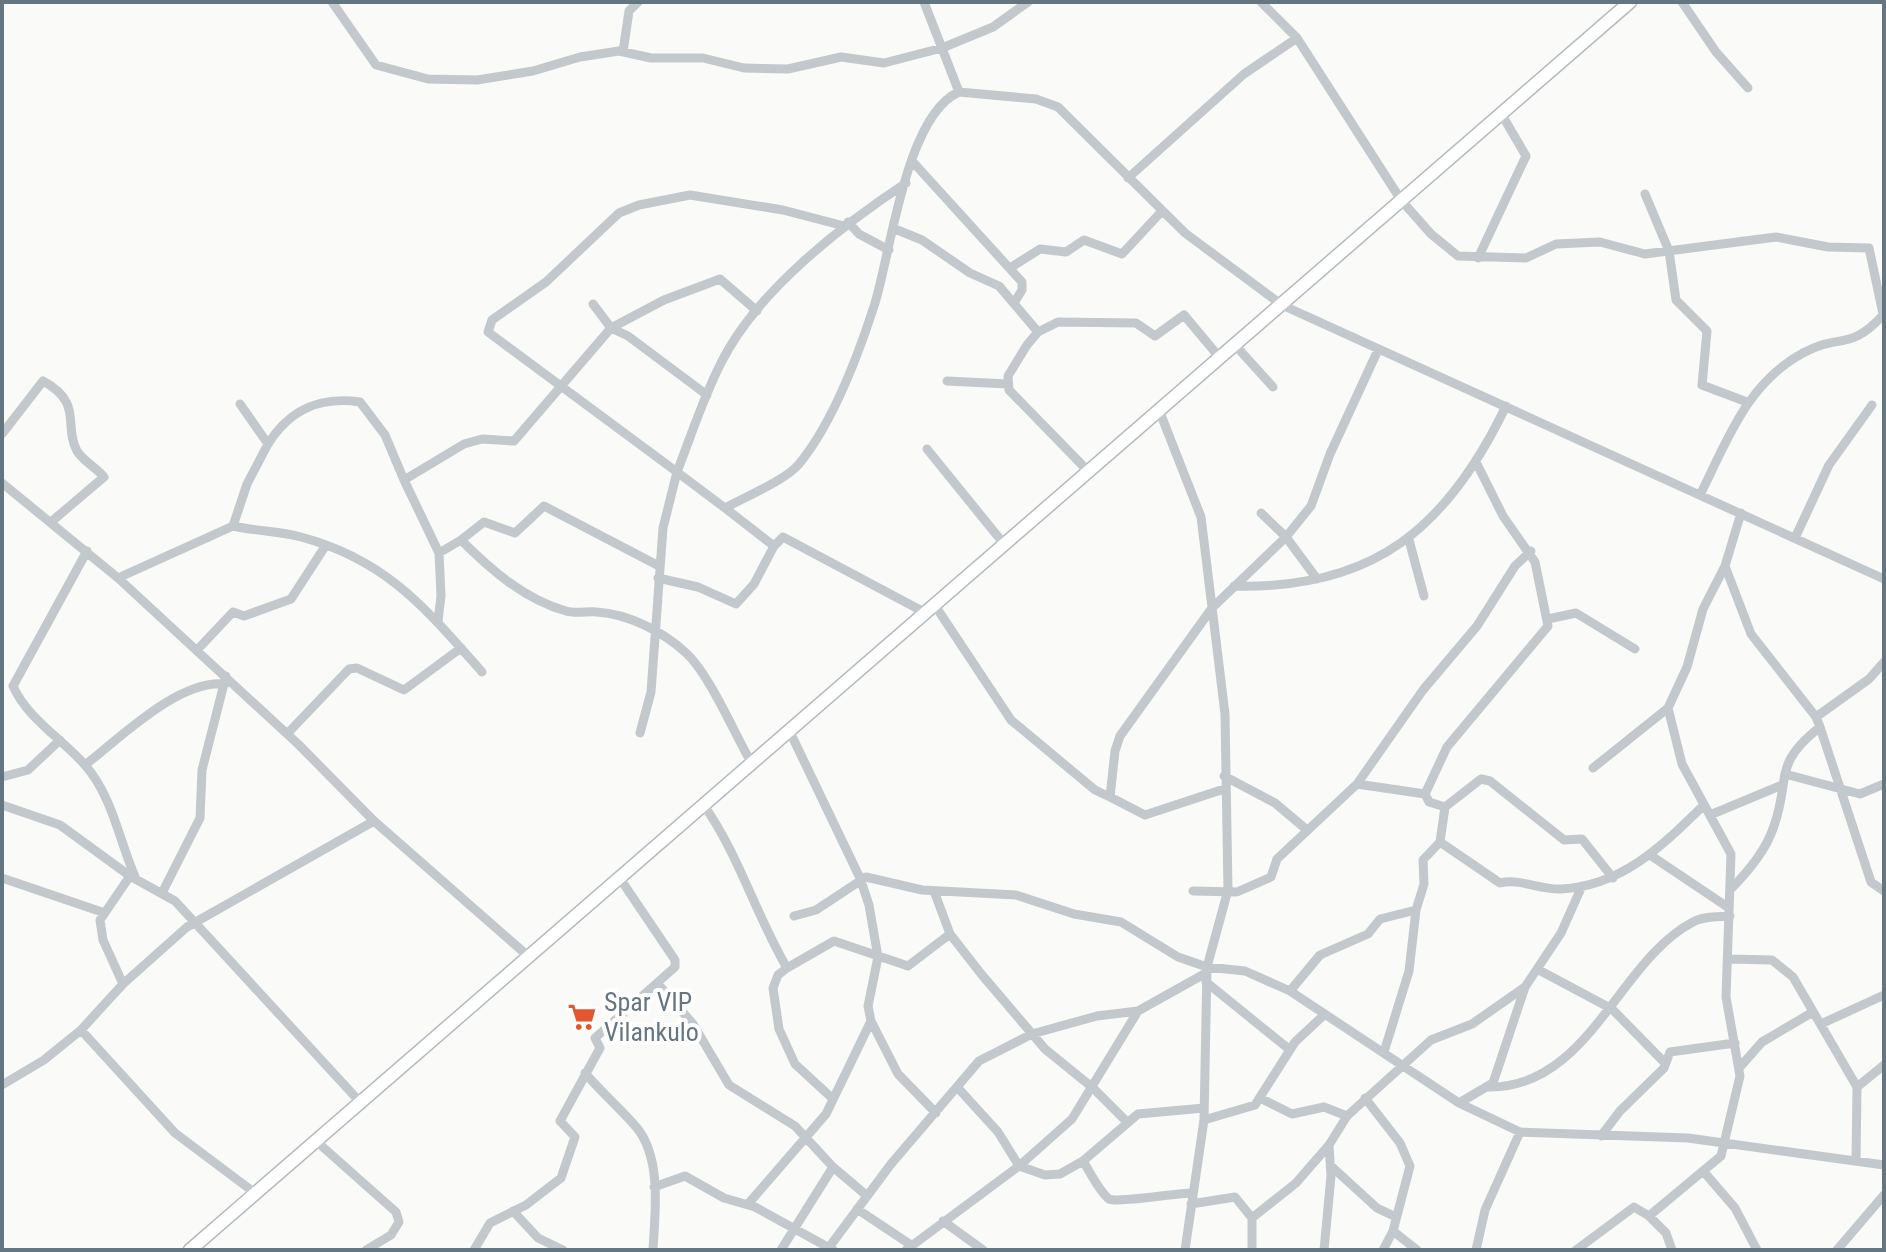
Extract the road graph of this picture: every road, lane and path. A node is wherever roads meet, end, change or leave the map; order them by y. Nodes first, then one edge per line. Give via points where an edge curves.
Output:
1 (332, 2) edge
2 (638, 2) edge
3 (924, 2) edge
4 (1028, 2) edge
5 (1261, 2) edge
6 (1630, 2) edge
7 (1682, 2) edge
8 (1297, 38) junction
9 (942, 48) junction
10 (623, 52) junction
11 (1748, 88) dead end
12 (959, 92) junction
13 (1502, 115) junction
14 (912, 161) junction
15 (1128, 178) junction
16 (906, 183) junction
17 (1645, 194) dead end
18 (1401, 200) junction
19 (1162, 211) junction
20 (846, 224) junction
21 (895, 229) junction
22 (889, 250) junction
23 (1669, 251) junction
24 (1478, 258) junction
25 (1010, 268) junction
26 (1014, 303) junction
27 (593, 304) dead end
28 (1282, 305) junction
29 (757, 311) junction
30 (1884, 314) edge
31 (611, 328) junction
32 (1038, 332) junction
33 (1235, 345) junction
34 (1378, 350) junction
35 (1220, 358) junction
36 (947, 381) dead end
37 (1008, 384) junction
38 (561, 385) junction
39 (1273, 387) dead end
40 (707, 395) junction
41 (1747, 402) junction
42 (240, 404) dead end
43 (1872, 405) dead end
44 (1506, 406) junction
45 (1159, 410) junction
46 (2, 434) edge
47 (268, 444) junction
48 (927, 449) dead end
49 (1477, 464) junction
50 (1088, 471) junction
51 (677, 472) junction
52 (404, 480) junction
53 (2, 483) edge
54 (1700, 495) junction
55 (725, 508) junction
56 (1261, 513) dead end
57 (1741, 513) junction
58 (51, 522) junction
59 (233, 526) junction
60 (1286, 537) junction
61 (1795, 538) junction
62 (461, 540) junction
63 (1409, 540) junction
64 (1004, 544) junction
65 (326, 545) junction
66 (774, 546) junction
67 (87, 551) junction
68 (1531, 551) junction
69 (439, 553) junction
70 (659, 566) junction
71 (1725, 566) junction
72 (118, 578) junction
73 (658, 578) junction
74 (1317, 579) junction
75 (1884, 579) edge
76 (1234, 586) junction
77 (1424, 596) dead end
78 (929, 608) junction
79 (1212, 608) junction
80 (1548, 619) junction
81 (438, 621) junction
82 (657, 630) junction
83 (461, 648) junction
84 (1635, 649) dead end
85 (197, 650) junction
86 (1884, 662) edge
87 (482, 672) dead end
88 (226, 680) junction
89 (1668, 708) junction
90 (1816, 717) junction
91 (1820, 727) junction
92 (789, 730) junction
93 (640, 733) dead end
94 (287, 734) junction
95 (60, 740) junction
96 (751, 762) junction
97 (85, 765) junction
98 (1593, 768) dead end
99 (1785, 774) junction
100 (1224, 776) junction
101 (2, 777) edge
102 (1357, 784) junction
103 (1884, 784) edge
104 (1782, 785) junction
105 (1224, 789) junction
106 (1842, 791) junction
107 (1425, 794) junction
108 (1110, 797) junction
109 (703, 804) junction
110 (2, 805) edge
111 (1704, 805) junction
112 (1445, 807) junction
113 (1710, 815) junction
114 (374, 821) junction
115 (1307, 830) junction
116 (1440, 842) junction
117 (1650, 855) junction
118 (619, 877) junction
119 (2, 878) edge
120 (133, 878) junction
121 (860, 878) junction
122 (1613, 878) junction
123 (1582, 886) junction
124 (1732, 888) junction
125 (1228, 890) junction
126 (934, 891) junction
127 (1193, 891) dead end
128 (1884, 891) edge
129 (162, 893) junction
130 (1416, 910) junction
131 (102, 912) junction
132 (1730, 912) junction
133 (794, 916) dead end
134 (197, 924) junction
135 (950, 934) junction
136 (528, 956) junction
137 (878, 957) junction
138 (1729, 959) junction
139 (787, 968) junction
140 (1537, 969) junction
141 (1206, 974) junction
142 (123, 984) junction
143 (658, 984) junction
144 (1525, 987) junction
145 (1290, 991) junction
146 (1884, 995) edge
147 (1612, 1009) junction
148 (1138, 1011) junction
149 (1813, 1012) junction
150 (1325, 1014) junction
151 (871, 1021) junction
152 (1821, 1024) junction
153 (81, 1030) junction
154 (1032, 1034) junction
155 (1735, 1043) junction
156 (1290, 1050) junction
157 (1384, 1052) junction
158 (1665, 1063) junction
159 (1401, 1065) junction
160 (1884, 1065) edge
161 (1740, 1067) junction
162 (585, 1073) junction
163 (2, 1085) edge
164 (1489, 1087) junction
165 (1857, 1087) junction
166 (958, 1088) junction
167 (1093, 1088) junction
168 (1365, 1098) junction
169 (833, 1099) junction
170 (1262, 1099) junction
171 (360, 1102) junction
172 (1459, 1103) junction
173 (1204, 1108) junction
174 (936, 1113) junction
175 (1347, 1116) junction
176 (1204, 1120) junction
177 (1127, 1122) junction
178 (1520, 1132) junction
179 (1601, 1136) junction
180 (808, 1137) junction
181 (316, 1141) junction
182 (1726, 1143) junction
183 (1329, 1145) junction
184 (1083, 1161) junction
185 (1856, 1161) junction
186 (1884, 1165) edge
187 (1019, 1166) junction
188 (1331, 1166) junction
189 (833, 1167) junction
190 (1704, 1172) junction
191 (654, 1187) junction
192 (255, 1193) junction
193 (1192, 1193) junction
194 (866, 1195) junction
195 (1884, 1195) edge
196 (748, 1204) junction
197 (1191, 1204) junction
198 (857, 1209) junction
199 (513, 1211) junction
200 (1649, 1216) junction
201 (1396, 1217) junction
202 (1252, 1218) junction
203 (943, 1221) junction
204 (796, 1229) junction
205 (1393, 1231) junction
206 (197, 1248) edge
207 (832, 1248) edge
208 (909, 1248) edge
209 (366, 1250) edge
210 (474, 1250) edge
211 (563, 1250) edge
212 (653, 1250) edge
213 (781, 1250) edge
214 (983, 1250) edge
215 (1185, 1250) edge
216 (1252, 1250) edge
217 (1324, 1250) edge
218 (1383, 1250) edge
219 (1417, 1250) edge
220 (1476, 1250) edge
221 (1576, 1250) edge
222 (1672, 1250) edge
223 (1757, 1250) edge
224 (1837, 1250) edge

1 - 10 street via 370,60 428,79 477,80
2 - 10 street via 629,11
3 - 9 street
4 - 9 street via 993,27
5 - 8 street
6 - 13 main road
7 - 11 street
8 - 15 street via 1244,74
8 - 18 street
9 - 10 street via 884,63 841,57 788,69
9 - 12 street
12 - 14 street via 942,102
12 - 15 street via 1036,99 1058,107
13 - 18 main road
13 - 24 street via 1526,156
14 - 16 street
14 - 25 street
15 - 19 street
16 - 20 street
16 - 21 street
17 - 23 street
18 - 24 street via 1445,247 1458,256
18 - 28 main road
19 - 25 street via 1122,254 1084,240 1066,252 1040,249
19 - 28 street
20 - 22 street
20 - 29 street
20 - 38 street via 690,195 619,213 546,282 489,326 493,338
21 - 22 street
21 - 26 street via 999,286
22 - 55 street via 861,342 819,432 794,469
23 - 24 street via 1635,253 1600,242 1556,244 1526,258
23 - 30 street via 1776,237 1869,248
23 - 41 street via 1676,300 1708,334 1702,385
25 - 26 street via 1023,286
26 - 32 street
27 - 31 street
28 - 33 main road
28 - 34 street
29 - 31 street via 717,279
29 - 40 street via 722,361
30 - 41 street via 1862,336 1806,351 1768,378
31 - 38 street
31 - 40 street
32 - 35 street via 1078,320 1136,323 1155,336 1184,315
32 - 37 street
33 - 35 main road
33 - 39 street
34 - 44 street
34 - 60 street via 1311,506
35 - 45 main road
36 - 37 street
37 - 50 street
38 - 51 street
38 - 52 street via 514,441 464,444
40 - 51 street
41 - 54 street
42 - 47 street
43 - 61 street via 1829,465
44 - 49 street
44 - 54 street
45 - 50 main road
45 - 79 street via 1201,517
46 - 58 street via 43,381 65,401 78,452 104,477
47 - 52 street via 281,425 307,406 340,399 360,402 385,435
47 - 59 street
48 - 64 street
49 - 63 street
49 - 68 street via 1503,516
50 - 64 main road
51 - 55 street
51 - 70 street
52 - 69 street
53 - 58 street
54 - 57 street
55 - 66 street
56 - 60 street
57 - 61 street
57 - 71 street
58 - 67 street
59 - 65 street
59 - 72 street
60 - 74 street
60 - 76 street
61 - 75 street
62 - 69 street
62 - 70 street via 484,522 515,533 543,506
62 - 82 street via 498,575 541,601 566,611 614,615
63 - 74 street
63 - 77 street
64 - 78 main road
65 - 81 street via 370,563
65 - 85 street via 291,599 244,616 233,612
66 - 73 street via 754,584 733,605 698,587
66 - 78 street via 783,537
67 - 72 street
67 - 95 street via 13,686
68 - 80 street
68 - 102 street
69 - 81 street
70 - 73 street
71 - 89 street via 1703,609 1687,667
71 - 90 street via 1751,634
72 - 85 street
73 - 82 street
74 - 76 street
76 - 79 street
78 - 92 main road
78 - 108 street via 1011,720
79 - 100 street via 1224,700
79 - 108 street via 1120,736
80 - 84 street via 1576,613
80 - 107 street via 1537,644 1447,747
81 - 83 street
82 - 93 street via 651,692
82 - 96 street via 700,669
83 - 87 street
83 - 94 street via 404,690 349,669
85 - 88 street
86 - 90 street
88 - 94 street
88 - 97 street via 177,696
88 - 129 street via 201,777 200,818
89 - 98 street
89 - 111 street via 1676,748
90 - 91 street
91 - 99 street via 1790,754
91 - 106 street
92 - 96 main road
92 - 121 street
94 - 114 street
95 - 97 street
95 - 101 street via 28,770
96 - 109 main road
97 - 120 street via 105,793
99 - 104 street
99 - 106 street
100 - 105 street
100 - 115 street via 1275,803
102 - 107 street
102 - 115 street
103 - 106 street via 1868,793
104 - 113 street
104 - 124 street via 1775,825
105 - 108 street via 1145,815
105 - 125 street
106 - 128 street via 1871,882
107 - 112 street via 1429,802
109 - 118 main road
109 - 139 street
110 - 120 street via 60,825
111 - 113 street
111 - 117 street
112 - 116 street
112 - 122 street via 1481,779 1490,781 1564,840 1582,839
113 - 124 street via 1731,854
114 - 134 street
114 - 136 street
115 - 125 street via 1274,862 1274,873 1266,882
116 - 123 street via 1500,883
116 - 130 street via 1423,860 1424,884
117 - 122 street
117 - 132 street
118 - 136 main road
118 - 143 street via 675,960 675,967
119 - 131 street
120 - 129 street
120 - 131 street
121 - 126 street
121 - 133 street via 816,910
121 - 137 street
122 - 123 street
123 - 140 street
124 - 132 street
125 - 127 street
125 - 141 street
126 - 135 street
126 - 141 street via 1016,895 1121,922
129 - 134 street
130 - 145 street via 1380,919 1368,934 1320,955
130 - 157 street via 1409,971
131 - 142 street via 103,940
132 - 138 street
132 - 147 street via 1689,925 1649,960
134 - 142 street via 168,942
134 - 171 street
135 - 137 street via 908,966
135 - 154 street
136 - 171 main road
137 - 139 street via 834,941
137 - 151 street via 868,1006
138 - 149 street via 1762,957 1782,966
138 - 155 street via 1726,997
139 - 169 street via 773,988 779,1029 795,1064
140 - 144 street
140 - 147 street
141 - 145 street via 1245,971
141 - 148 street
141 - 156 street
141 - 173 street
142 - 153 street
143 - 162 street via 595,1038 600,1048
143 - 180 street via 693,1024 729,1085
144 - 159 street via 1472,1024 1431,1040
144 - 164 street
145 - 150 street
146 - 152 street
147 - 158 street
147 - 164 street via 1553,1068 1523,1084
148 - 154 street
148 - 167 street
149 - 152 street
149 - 161 street via 1762,1042
150 - 156 street
150 - 157 street
151 - 169 street
151 - 174 street via 898,1074
152 - 165 street
153 - 163 street
153 - 192 street via 175,1133
154 - 166 street via 979,1061
154 - 167 street via 1055,1060
155 - 158 street via 1675,1051
155 - 161 street
156 - 170 street
157 - 159 street
158 - 179 street
159 - 168 street
159 - 172 street
160 - 165 street
161 - 182 street
162 - 191 street via 638,1129 647,1146
162 - 199 street via 560,1123 575,1137 564,1175
164 - 172 street
165 - 185 street
166 - 174 street
166 - 187 street via 998,1132
167 - 177 street
167 - 187 street via 1072,1119
168 - 175 street
168 - 201 street via 1408,1156 1409,1179
169 - 180 street
170 - 175 street via 1292,1114 1324,1107
170 - 176 street
171 - 181 main road
172 - 178 street
173 - 176 street
173 - 177 street via 1145,1111
174 - 194 street
175 - 183 street
176 - 193 street
177 - 184 street
178 - 179 street
178 - 220 street via 1485,1210
179 - 182 street
180 - 189 street
180 - 196 street
181 - 192 main road
181 - 209 street via 396,1212 399,1222 391,1235
182 - 185 street
182 - 190 street
183 - 188 street
183 - 202 street via 1296,1183
184 - 187 street via 1060,1174
184 - 193 street via 1107,1196 1120,1202 1150,1194
185 - 186 street
187 - 203 street
188 - 201 street via 1377,1208
188 - 217 street
189 - 194 street
189 - 204 street
190 - 200 street
190 - 223 street via 1735,1208
191 - 196 street via 685,1176 716,1195
191 - 212 street
192 - 206 main road
193 - 197 street
194 - 198 street
195 - 224 street
196 - 204 street
197 - 202 street via 1230,1195
197 - 215 street
198 - 207 street
198 - 208 street
199 - 210 street via 490,1223
199 - 211 street via 538,1238
200 - 221 street via 1634,1207
200 - 222 street via 1666,1233
201 - 205 street
202 - 216 street
203 - 208 street
203 - 214 street
204 - 207 street
204 - 213 street
205 - 218 street
205 - 219 street

